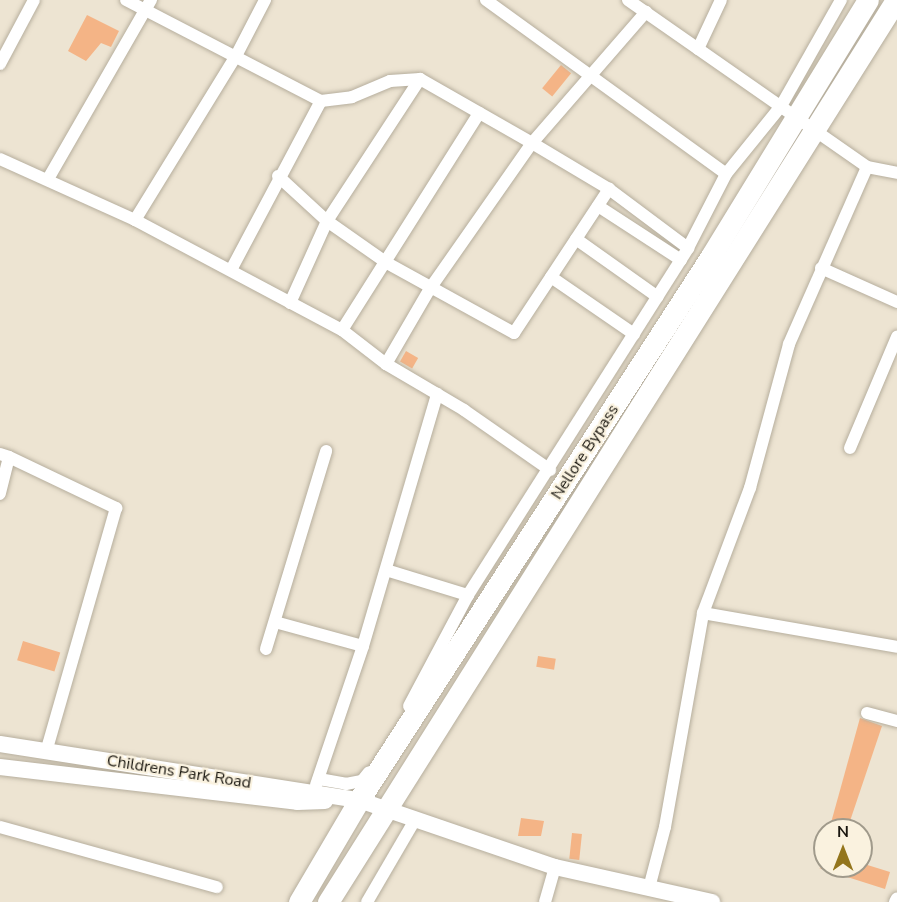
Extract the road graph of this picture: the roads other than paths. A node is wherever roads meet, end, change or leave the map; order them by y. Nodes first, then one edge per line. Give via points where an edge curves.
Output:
1 (34, 0) edge
2 (126, 0) edge
3 (265, 0) edge
4 (486, 0) edge
5 (628, 0) edge
6 (721, 0) edge
7 (842, 0) edge
8 (868, 0) edge
9 (896, 0) edge
10 (149, 4) edge
11 (646, 12) junction
12 (698, 49) junction
13 (236, 56) junction
14 (0, 64) edge
15 (592, 77) junction
16 (420, 79) junction
17 (321, 101) junction
18 (788, 111) junction
19 (479, 113) junction
20 (815, 130) junction
21 (532, 143) junction
22 (0, 159) edge
23 (867, 167) junction
24 (897, 173) edge
25 (726, 174) junction
26 (278, 176) junction
27 (48, 179) junction
28 (609, 189) junction
29 (598, 206) junction
30 (135, 220) junction
31 (327, 221) junction
32 (576, 239) junction
33 (688, 248) junction
34 (681, 260) junction
35 (387, 263) junction
36 (821, 268) junction
37 (231, 270) junction
38 (551, 278) junction
39 (429, 290) junction
40 (658, 297) junction
41 (897, 302) edge
42 (290, 303) junction
43 (342, 330) junction
44 (634, 334) junction
45 (897, 337) edge
46 (386, 364) junction
47 (437, 394) junction
48 (850, 448) dead end
49 (326, 451) dead end
50 (5, 456) edge
51 (550, 470) junction
52 (0, 494) edge
53 (386, 570) junction
54 (468, 595) junction
55 (703, 613) junction
56 (274, 622) junction
57 (363, 646) junction
58 (897, 647) edge
59 (267, 649) dead end
60 (867, 713) dead end
61 (897, 721) edge
62 (0, 744) edge
63 (46, 752) junction
64 (0, 767) edge
65 (313, 791) junction
66 (359, 800) junction
67 (385, 808) junction
68 (416, 818) junction
69 (0, 827) edge
70 (555, 867) junction
71 (217, 887) dead end
72 (649, 888) junction
73 (897, 898) edge
74 (298, 902) edge
75 (328, 902) edge
76 (367, 902) edge
77 (545, 902) edge
78 (712, 902) edge
79 (895, 902) edge

1 - 14 street
2 - 10 street
3 - 13 street
4 - 15 street
5 - 11 street
6 - 12 street
7 - 18 street
8 - 18 highway, Nellore Bypass
9 - 20 highway, Nellore Bypass
10 - 13 street
10 - 27 street
11 - 12 street
11 - 15 street
12 - 18 street
13 - 17 street
13 - 30 street
15 - 21 street
15 - 25 street
16 - 17 street via 390,81 352,97
16 - 19 street
16 - 31 street
17 - 26 street
18 - 20 street
18 - 25 street
18 - 66 highway, Nellore Bypass via 711,256
19 - 21 street
19 - 35 street
20 - 23 street
20 - 67 highway, Nellore Bypass
21 - 28 street
21 - 39 street
22 - 27 street
23 - 24 street
23 - 36 street
25 - 33 street
26 - 31 street
26 - 37 street
27 - 30 street
28 - 29 street
28 - 33 street
29 - 32 street
29 - 34 street
30 - 37 street
31 - 35 street
31 - 42 street
32 - 38 street
32 - 40 street
33 - 34 street
34 - 40 street
35 - 39 street
35 - 43 street
36 - 41 street
36 - 55 street via 789,344 750,488
37 - 42 street
38 - 39 street via 514,333
38 - 44 street
39 - 46 street
40 - 44 street
42 - 43 street
43 - 46 street
44 - 51 street
45 - 48 street
46 - 47 street
47 - 51 street
47 - 53 street
49 - 56 street
50 - 52 street
50 - 63 street via 116,508
51 - 54 street
53 - 54 street
53 - 57 street
54 - 65 street via 382,757 362,781
55 - 58 street
55 - 72 street via 665,827
56 - 57 street
56 - 59 street
57 - 65 street
60 - 61 street
62 - 63 street, Childrens Park Road
63 - 65 street, Childrens Park Road
64 - 65 street, Childrens Park Road
65 - 66 street, Childrens Park Road
66 - 67 street, Childrens Park Road
66 - 74 highway, Nellore Bypass
67 - 68 street, Childrens Park Road
67 - 75 highway, Nellore Bypass
68 - 70 street, Childrens Park Road
68 - 76 street
69 - 71 street
70 - 72 street, Childrens Park Road
70 - 77 street
72 - 78 street, Childrens Park Road
73 - 79 street

